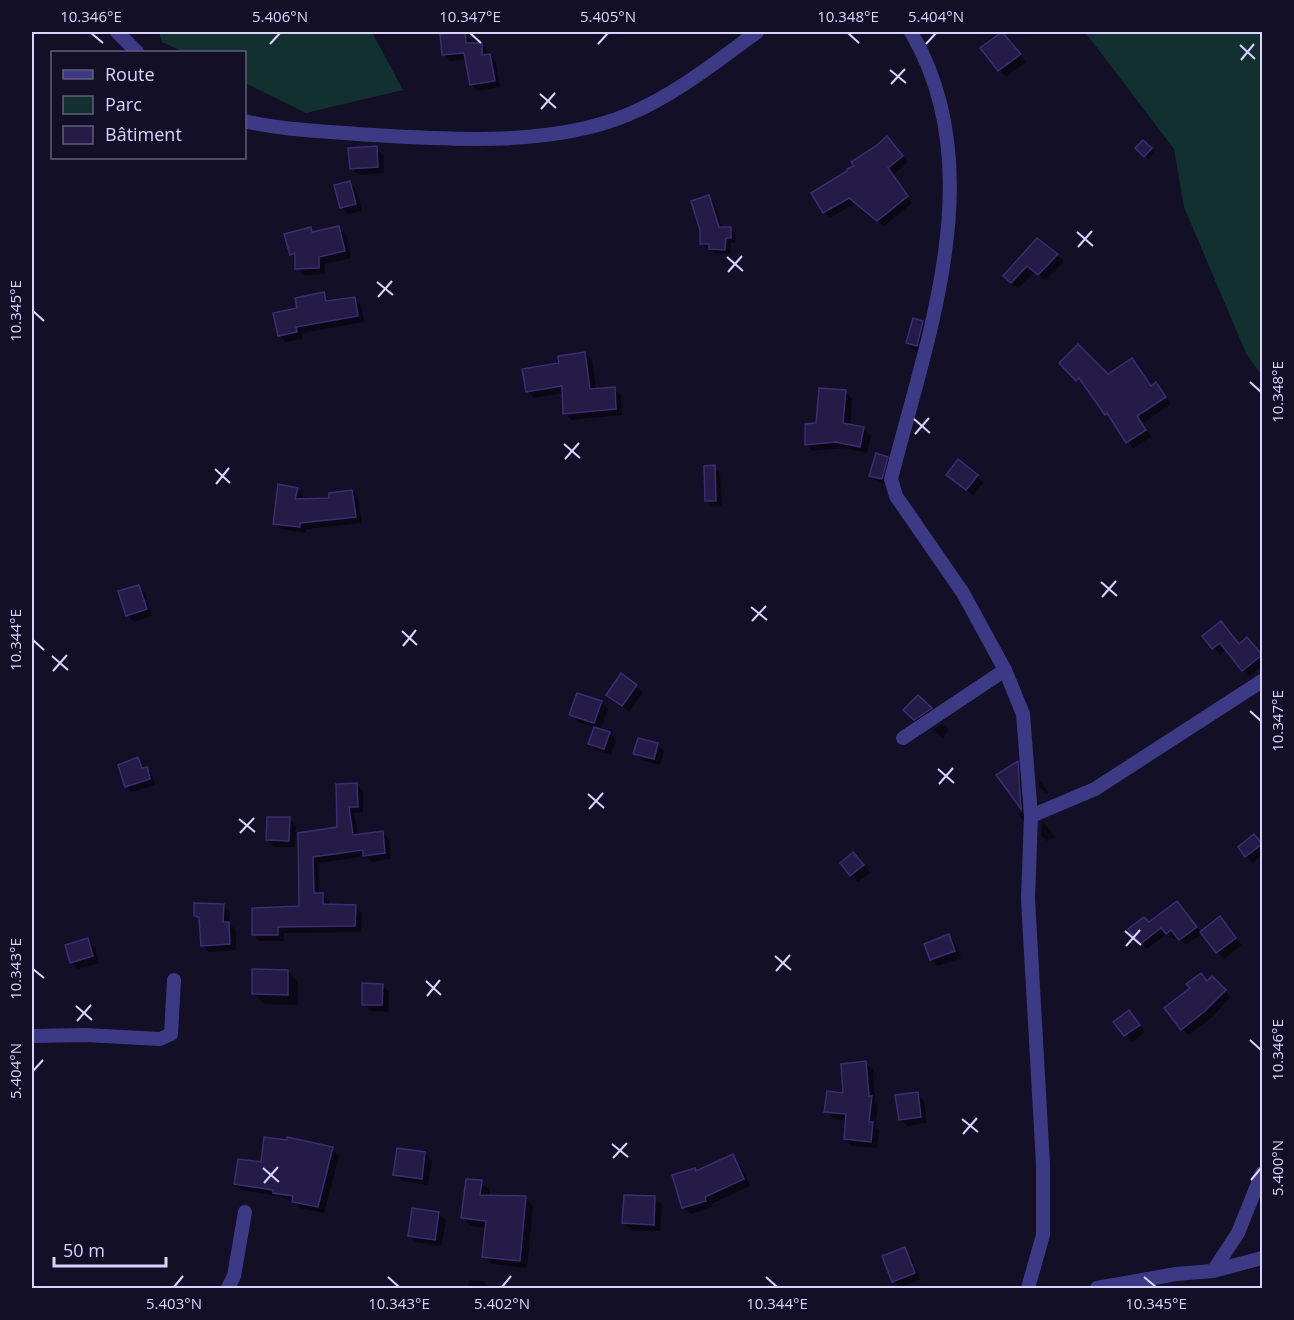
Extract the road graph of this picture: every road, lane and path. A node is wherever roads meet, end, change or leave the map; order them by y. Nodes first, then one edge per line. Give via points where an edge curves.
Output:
1 (117, 32) edge
2 (757, 32) edge
3 (911, 32) edge
4 (136, 51) edge
5 (246, 121) edge
6 (1005, 670) junction
7 (1263, 681) edge
8 (903, 738) dead end
9 (1031, 816) junction
10 (174, 980) dead end
11 (32, 1036) edge
12 (1263, 1173) edge
13 (245, 1212) dead end
14 (1263, 1258) edge
15 (1213, 1271) junction
16 (228, 1288) edge
17 (1028, 1288) edge
18 (1097, 1288) edge

1 - 4 street
2 - 5 street via 674,91 627,115 560,133 421,138 315,131
3 - 6 street via 932,74 947,128 950,208 936,300 891,479 892,488 963,593
6 - 8 street
6 - 9 street via 1023,714
7 - 9 street via 1095,789
9 - 17 street via 1028,899 1043,1164 1043,1235
10 - 11 street via 171,1034 160,1039
12 - 15 street via 1238,1233
13 - 16 street via 234,1276
14 - 15 street
15 - 18 street

